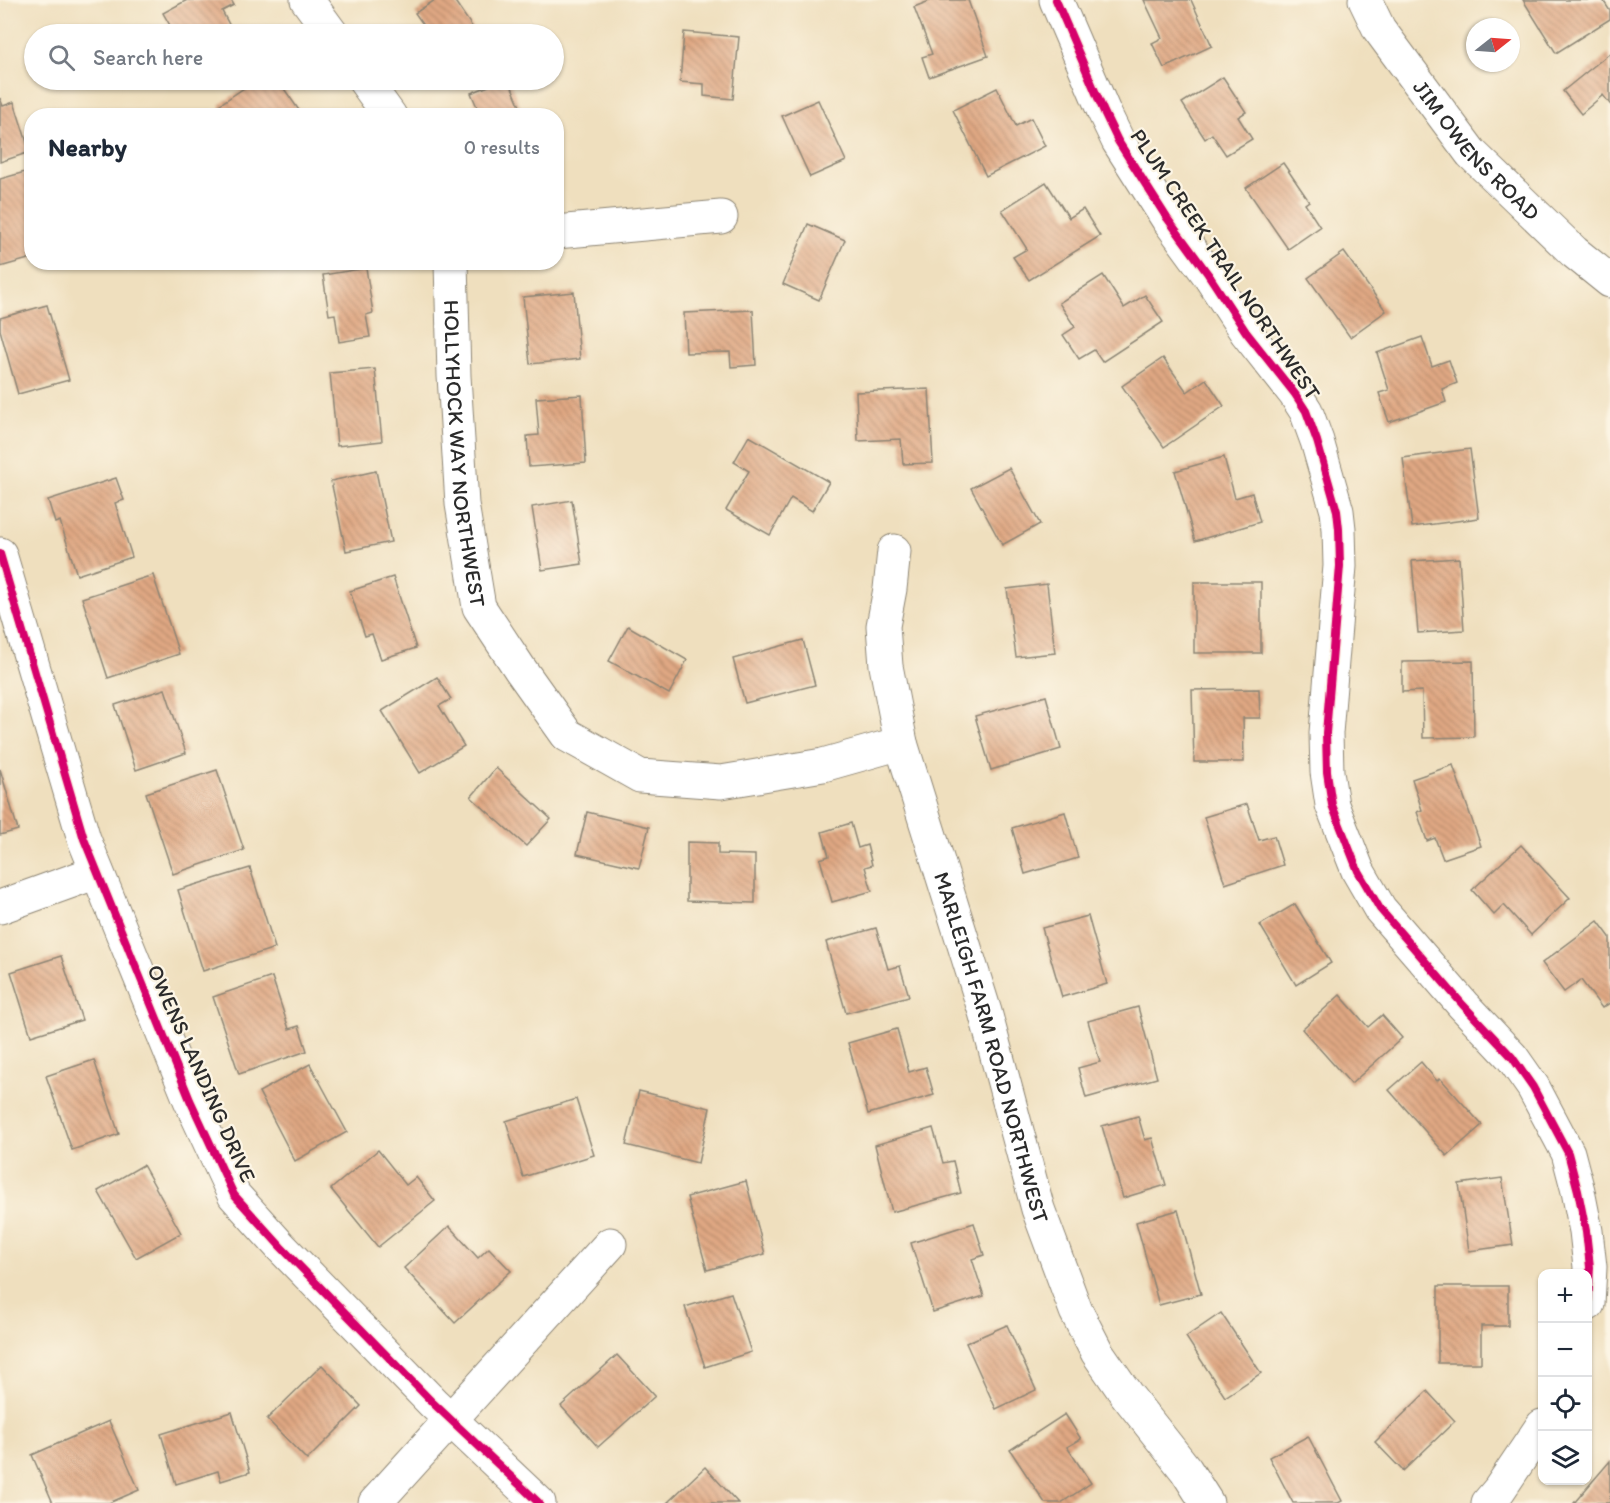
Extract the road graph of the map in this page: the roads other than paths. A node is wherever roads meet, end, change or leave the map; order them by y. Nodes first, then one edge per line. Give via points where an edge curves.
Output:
1 (307, 0) edge
2 (1056, 0) edge
3 (1365, 0) edge
4 (325, 24) edge
5 (371, 90) edge
6 (384, 108) edge
7 (721, 217) dead end
8 (564, 231) edge
9 (451, 270) edge
10 (1610, 281) edge
11 (894, 551) dead end
12 (0, 554) edge
13 (901, 743) junction
14 (97, 872) junction
15 (0, 907) edge
16 (609, 1244) dead end
17 (1590, 1269) edge
18 (451, 1420) junction
19 (1539, 1431) edge
20 (375, 1503) edge
21 (539, 1503) edge
22 (1207, 1503) edge
23 (1488, 1503) edge

1 - 4 street
2 - 17 street, PLUM CREEK TRAIL NORTHWEST via 1118,141 1246,332 1306,411 1339,529 1340,566 1326,733 1332,805 1358,871 1380,909 1512,1057 1533,1087 1568,1153 1586,1231
3 - 10 street, JIM OWENS ROAD via 1379,29 1471,153 1574,252
5 - 6 street
7 - 8 street
9 - 13 street, HOLLYHOCK WAY NORTHWEST via 462,504 479,606 567,735 640,776 721,782 823,765
11 - 13 street, MARLEIGH FARM ROAD NORTHWEST via 883,626 886,666
12 - 14 street, OWENS LANDING DRIVE
13 - 22 street, MARLEIGH FARM ROAD NORTHWEST via 985,1012 1038,1209 1076,1311 1108,1369
14 - 15 street
14 - 18 street, OWENS LANDING DRIVE via 190,1100 234,1195
16 - 18 street
18 - 20 street
18 - 21 street, OWENS LANDING DRIVE
19 - 23 street

